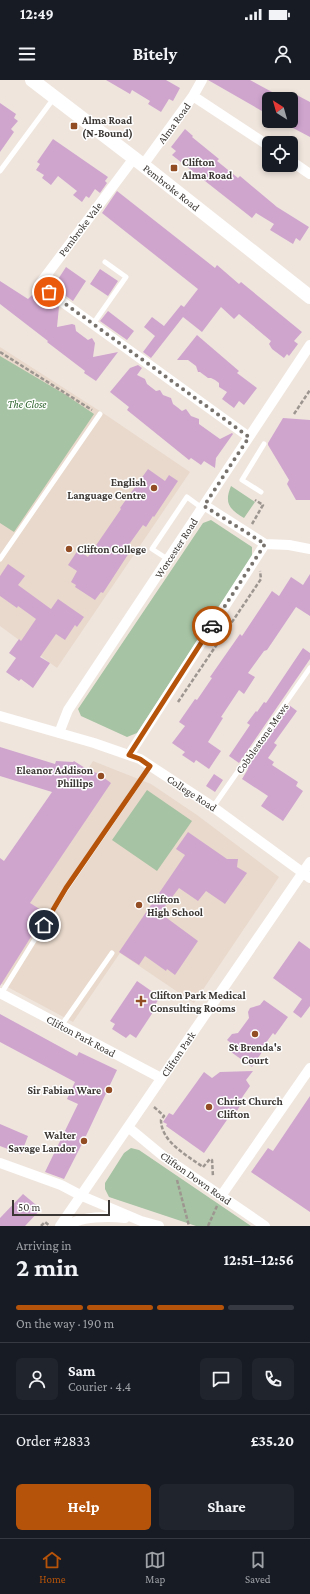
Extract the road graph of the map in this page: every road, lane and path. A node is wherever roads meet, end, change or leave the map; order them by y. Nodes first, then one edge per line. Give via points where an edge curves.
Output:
1 (202, 80) edge
2 (41, 83) edge
3 (194, 96) junction
4 (55, 97) junction
5 (262, 141) edge
6 (139, 162) junction
7 (298, 166) edge
8 (0, 171) edge
9 (310, 174) edge
10 (105, 262) dead end
11 (310, 296) edge
12 (92, 324) junction
13 (310, 346) edge
14 (0, 352) edge
15 (310, 390) edge
16 (100, 414) joint
17 (294, 414) dead end
18 (249, 437) junction
19 (264, 444) dead end
20 (261, 492) dead end
21 (257, 501) dead end
22 (203, 507) junction
23 (254, 520) dead end
24 (265, 544) junction
25 (310, 549) edge
26 (0, 559) edge
27 (169, 560) junction
28 (261, 579) dead end
29 (310, 668) edge
30 (178, 703) dead end
31 (0, 716) edge
32 (59, 733) junction
33 (129, 755) junction
34 (150, 766) junction
35 (213, 807) junction
36 (310, 862) edge
37 (306, 875) edge
38 (112, 953) dead end
39 (1, 994) edge
40 (61, 1026) junction
41 (310, 1068) edge
42 (161, 1078) junction
43 (160, 1112) dead end
44 (128, 1127) junction
45 (212, 1160) dead end
46 (173, 1162) junction
47 (0, 1163) edge
48 (82, 1196) junction
49 (221, 1196) junction
50 (141, 1221) junction
51 (40, 1226) edge
52 (50, 1226) edge
53 (60, 1226) edge
54 (67, 1226) edge
55 (159, 1226) edge
56 (189, 1226) edge
57 (208, 1226) edge
58 (265, 1226) edge

1 - 3 street, Alma Road
2 - 4 main road, Pembroke Road
3 - 5 street
3 - 6 street, Alma Road
4 - 6 main road, Pembroke Road
4 - 8 lane
6 - 11 main road, Pembroke Road
6 - 12 street, Pembroke Vale via 39,285
7 - 9 street
10 - 12 lane via 126,278
12 - 18 street, Pembroke Vale
13 - 18 street, Worcester Road
14 - 16 path
15 - 17 path
16 - 26 lane
18 - 22 street, Worcester Road
19 - 20 lane via 242,480
21 - 23 path via 263,505
22 - 24 street
22 - 27 street, Worcester Road
22 - 27 lane via 187,497 152,549
24 - 25 street
24 - 33 street
27 - 32 street, Worcester Road via 68,710
28 - 30 path
29 - 35 lane, Cobblestone Mews
31 - 32 street, College Road
32 - 33 street, College Road
33 - 34 street, College Road
34 - 35 street, College Road
34 - 39 lane via 66,888
35 - 37 street, College Road
36 - 37 street, Clifton Park
37 - 42 street, Clifton Park
38 - 40 lane
39 - 40 street, Clifton Park Road
40 - 42 street, Clifton Park Road
41 - 49 street
42 - 44 street, Clifton Park
43 - 45 path via 164,1116 161,1122 172,1144 203,1167 210,1159
44 - 46 street, Clifton Down Road
44 - 48 street, Clifton Park
46 - 49 street, Clifton Down Road
46 - 56 path
47 - 48 street via 61,1184
48 - 50 street
48 - 53 street, Clifton Park
49 - 57 path
49 - 58 street, Clifton Down Road
50 - 54 street via 110,1216 76,1221
50 - 55 street
51 - 52 path via 45,1222

